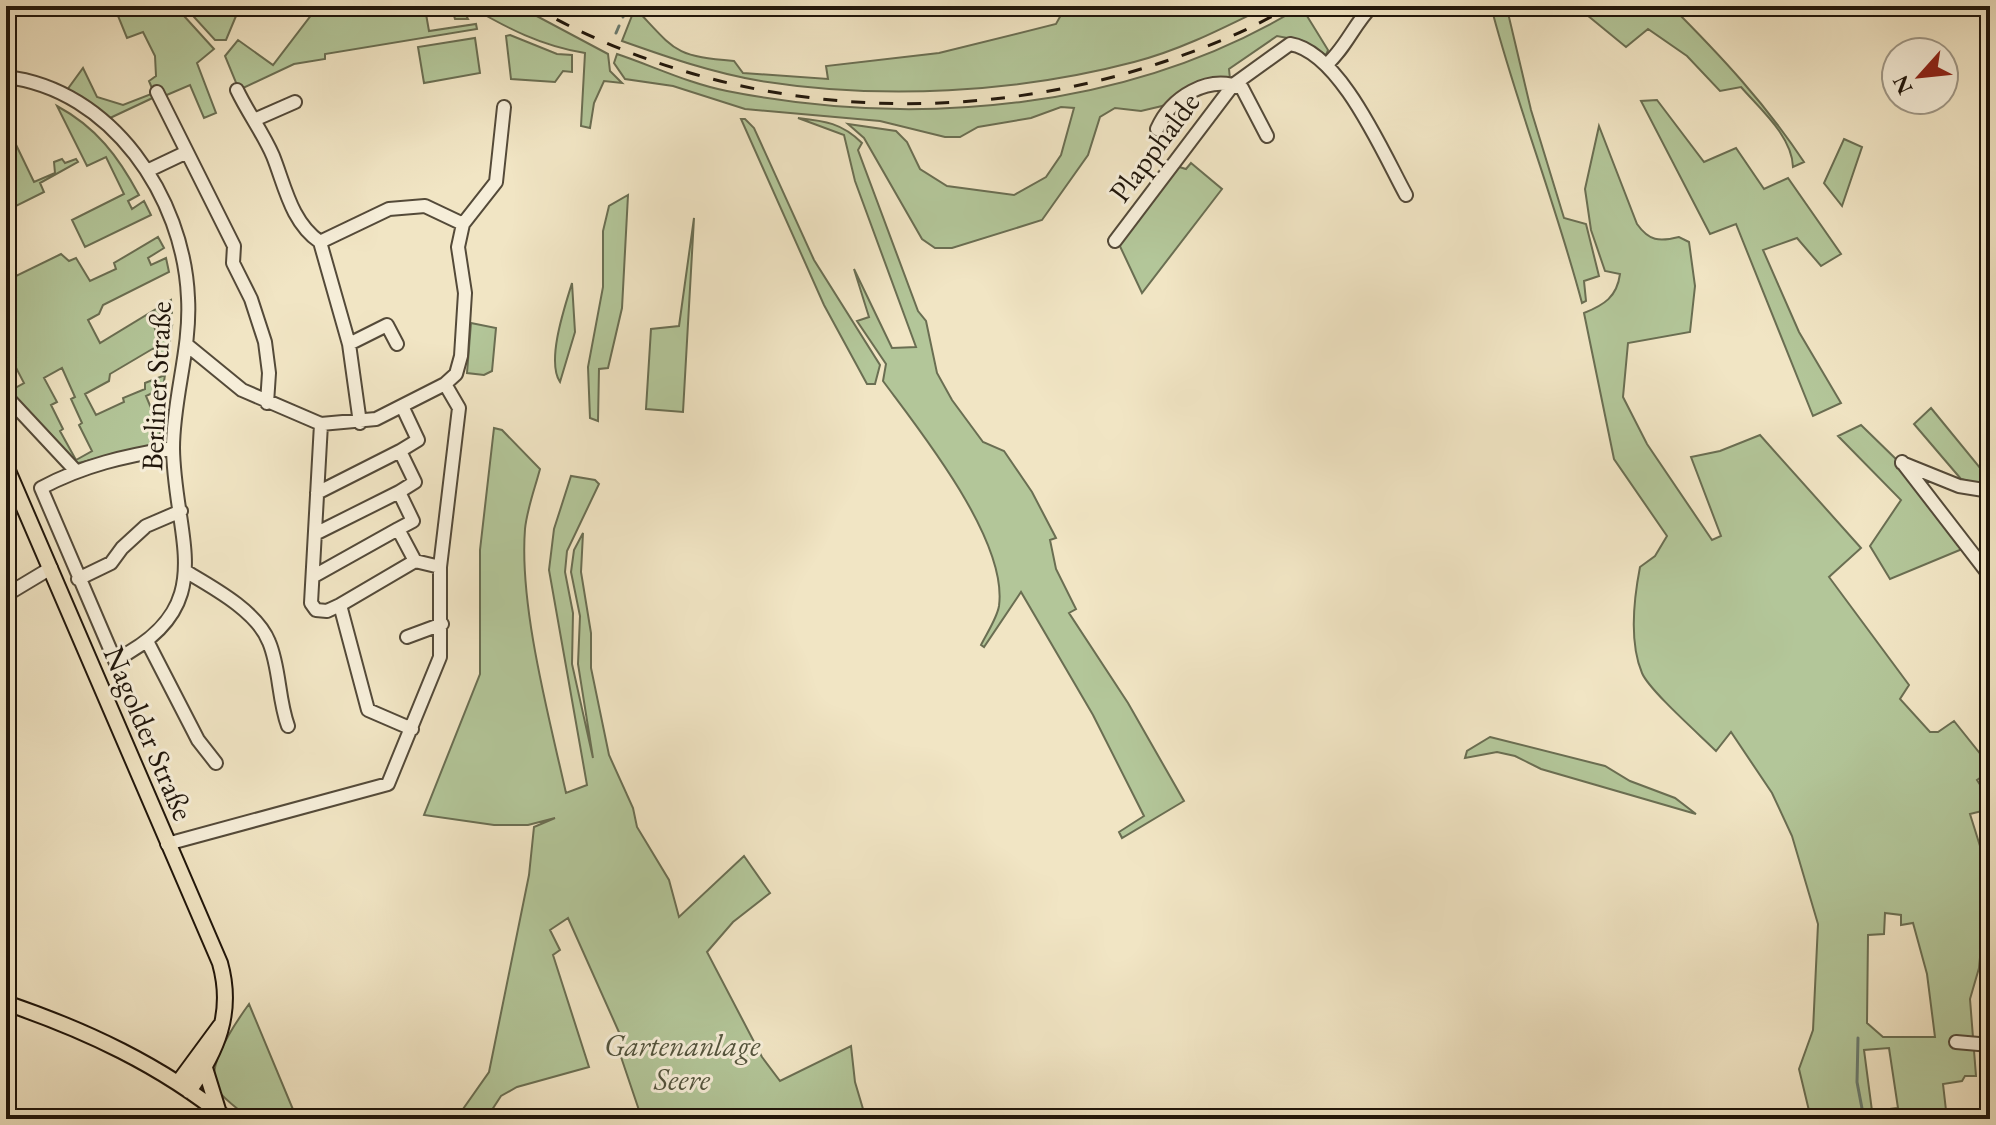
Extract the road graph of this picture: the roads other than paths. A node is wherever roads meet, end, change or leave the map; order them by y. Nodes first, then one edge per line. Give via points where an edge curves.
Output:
1 (1372, 6) edge
2 (1326, 65) junction
3 (6, 77) edge
4 (1233, 85) junction
5 (237, 90) dead end
6 (157, 92) dead end
7 (295, 102) dead end
8 (504, 107) dead end
9 (254, 120) junction
10 (1157, 129) dead end
11 (1267, 136) dead end
12 (187, 152) junction
13 (147, 171) junction
14 (1406, 195) dead end
15 (463, 224) junction
16 (1115, 241) dead end
17 (320, 242) junction
18 (349, 344) junction
19 (397, 344) dead end
20 (187, 345) junction
21 (445, 384) junction
22 (6, 396) edge
23 (267, 403) junction
24 (402, 406) junction
25 (360, 423) junction
26 (321, 424) junction
27 (173, 448) junction
28 (400, 451) junction
29 (6, 466) edge
30 (75, 470) junction
31 (1990, 491) edge
32 (399, 492) junction
33 (317, 493) junction
34 (181, 511) junction
35 (398, 529) junction
36 (315, 534) junction
37 (415, 561) junction
38 (440, 567) junction
39 (51, 568) junction
40 (185, 571) junction
41 (314, 576) junction
42 (1990, 576) edge
43 (78, 579) junction
44 (6, 595) edge
45 (340, 605) junction
46 (442, 624) junction
47 (407, 637) dead end
48 (148, 643) junction
49 (288, 726) dead end
50 (412, 729) junction
51 (216, 763) dead end
52 (167, 844) junction
53 (6, 1003) edge
54 (221, 1024) junction
55 (1956, 1042) dead end
56 (1990, 1045) edge
57 (205, 1068) junction
58 (183, 1087) junction
59 (223, 1116) edge

1 - 2 street
2 - 4 street, Plapphalde via 1309,50 1290,44
2 - 14 street, Plapphalde via 1352,99
3 - 13 street, Berliner Straße via 45,86 82,104 122,138
4 - 10 street, Plapphalde via 1218,82 1178,99
4 - 11 street, Plapphalde via 1242,88
4 - 16 street, Plapphalde
5 - 9 street
6 - 12 street
7 - 9 street
8 - 15 street via 496,182
9 - 17 street via 286,198
12 - 13 street
12 - 23 street via 234,246 233,263 256,313 269,373
13 - 20 street, Berliner Straße via 180,248 188,298
15 - 17 street via 425,206 389,209
15 - 21 street via 458,247 465,293 461,356 456,374
17 - 18 street
18 - 19 street via 387,325
18 - 25 street
20 - 23 street via 242,390
20 - 27 street, Berliner Straße
21 - 24 street
21 - 38 street via 459,408
22 - 30 street
23 - 26 street
24 - 25 street
24 - 28 street via 418,440
25 - 26 street
26 - 33 street
27 - 30 street
27 - 34 street, Berliner Straße
28 - 32 street via 415,482
28 - 33 street
29 - 39 main road, Nagolder Straße
30 - 43 street, Berliner Straße via 41,488
31 - 42 street via 1959,486 1902,462
32 - 35 street via 413,521
32 - 36 street
33 - 36 street
34 - 40 street, Berliner Straße
34 - 43 street via 146,526 111,563
35 - 37 street
35 - 41 street
36 - 41 street
37 - 38 street
37 - 45 street
38 - 46 street
39 - 44 street
39 - 52 main road, Nagolder Straße
40 - 48 street, Berliner Straße via 172,614
40 - 49 street via 258,623 269,642
41 - 45 street via 311,603 316,610
43 - 48 street, Berliner Straße via 116,661
45 - 50 street via 368,710
46 - 47 street
46 - 50 street via 440,657
48 - 51 street via 198,740
50 - 52 street via 388,784
52 - 54 main road, Nagolder Straße via 222,972 226,995
53 - 58 main road via 95,1038
54 - 57 main road, Nagolder Straße via 219,1044
54 - 58 main road
55 - 56 street
57 - 58 main road, Nagolder Straße
57 - 59 main road
58 - 59 main road

